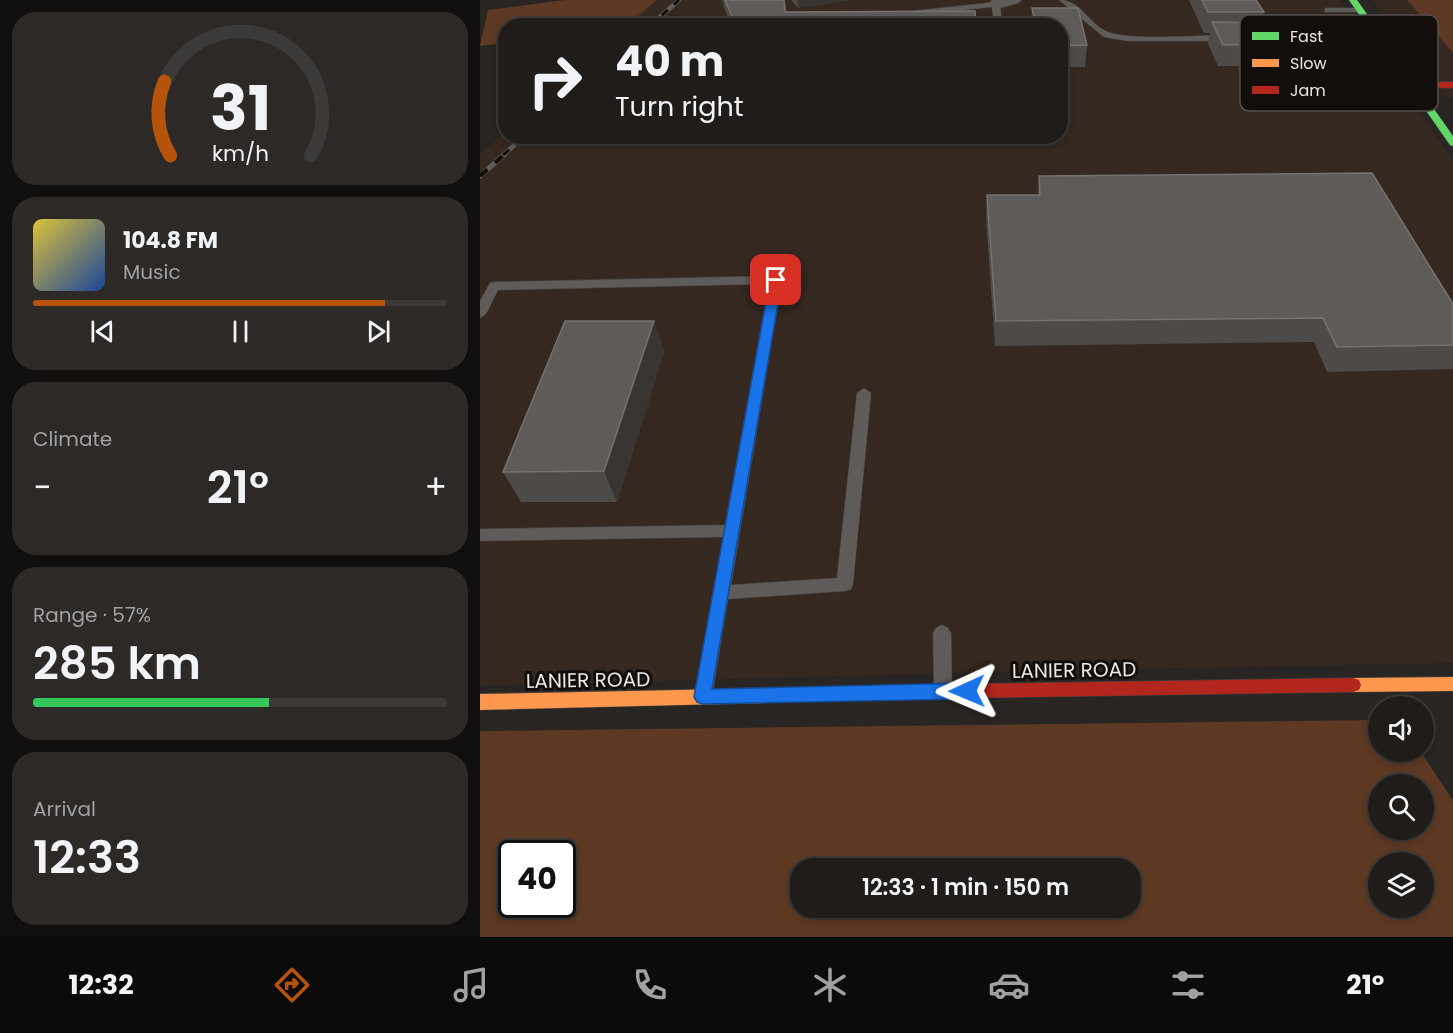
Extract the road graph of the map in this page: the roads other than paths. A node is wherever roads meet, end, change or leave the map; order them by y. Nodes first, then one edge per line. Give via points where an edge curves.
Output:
1 (1013, 0) edge
2 (1063, 0) edge
3 (996, 4) junction
4 (1356, 5) edge
5 (1328, 10) dead end
6 (909, 13) edge
7 (997, 18) edge
8 (1238, 38) edge
9 (1430, 111) edge
10 (1453, 143) edge
11 (480, 314) edge
12 (864, 393) dead end
13 (731, 531) junction
14 (480, 535) edge
15 (721, 593) junction
16 (942, 633) dead end
17 (1453, 684) edge
18 (943, 691) junction
19 (702, 697) junction
20 (480, 702) edge

1 - 3 street
2 - 8 lane via 1110,36
3 - 6 lane
3 - 7 lane
4 - 5 lane
9 - 10 street
11 - 13 lane via 494,286 776,280
12 - 15 lane via 845,584
13 - 14 lane
13 - 15 lane
15 - 19 lane
16 - 18 lane
17 - 18 street, LANIER ROAD
18 - 19 street, LANIER ROAD
19 - 20 street, LANIER ROAD

